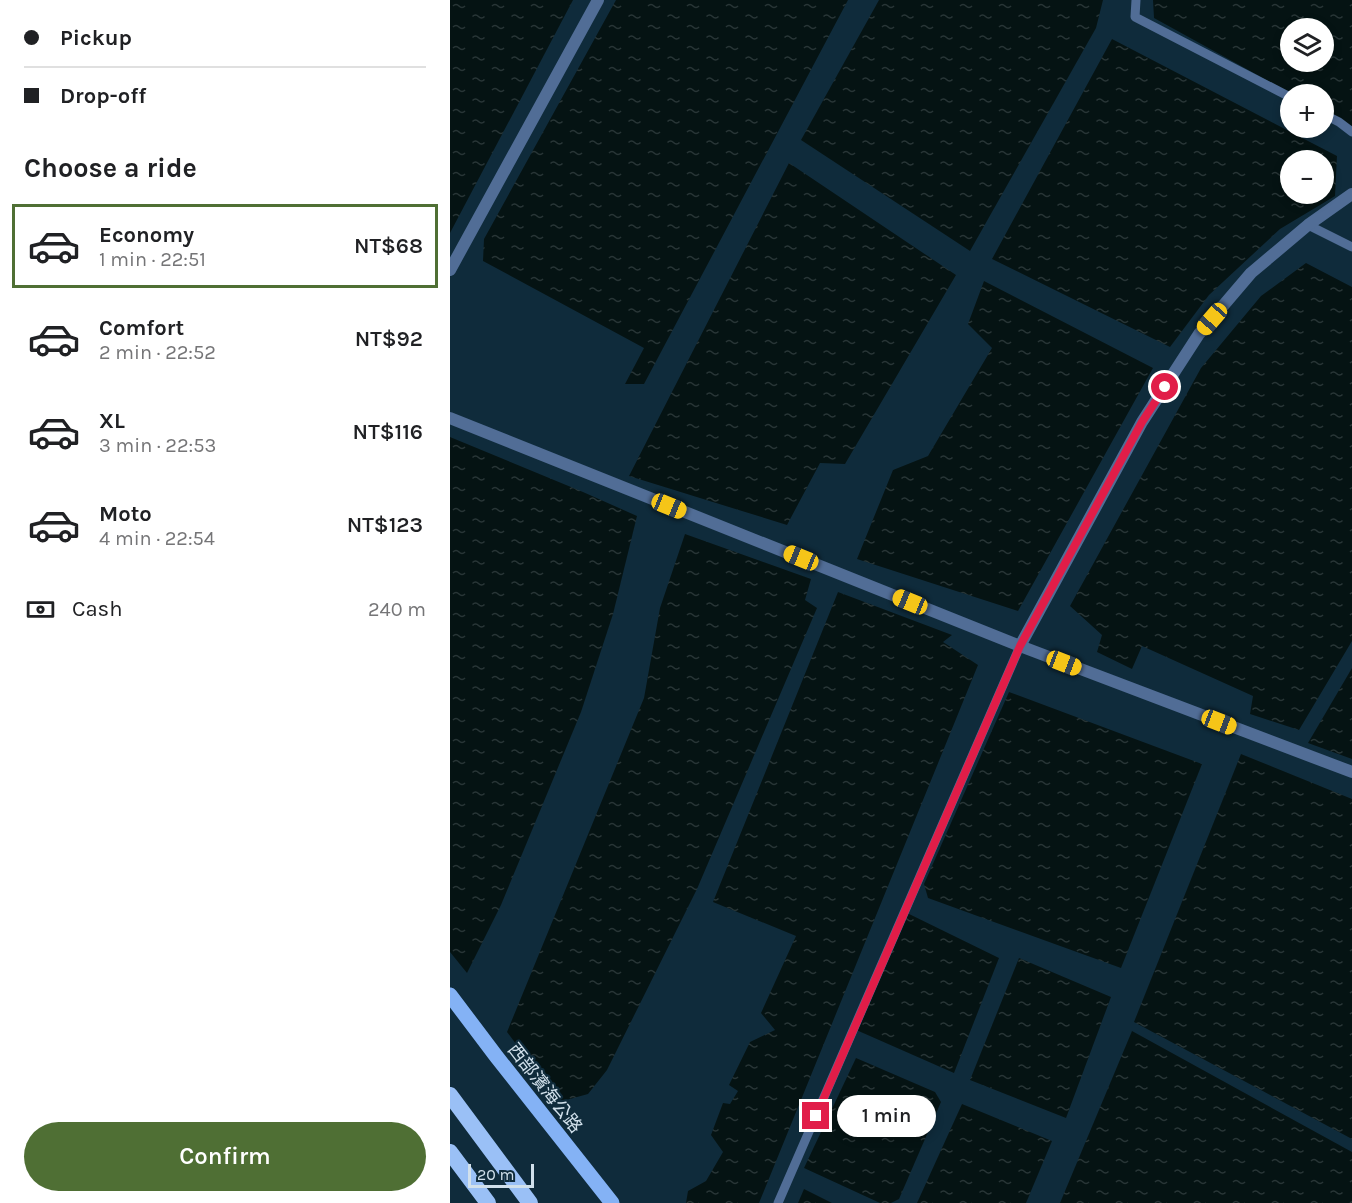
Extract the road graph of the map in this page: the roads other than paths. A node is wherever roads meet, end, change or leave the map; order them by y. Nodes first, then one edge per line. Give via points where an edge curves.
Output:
1 (598, 0) edge
2 (1136, 0) edge
3 (1280, 92) edge
4 (1334, 120) edge
5 (1352, 132) edge
6 (1352, 194) edge
7 (1308, 225) junction
8 (1352, 247) edge
9 (450, 270) edge
10 (450, 418) edge
11 (1020, 646) junction
12 (1352, 772) edge
13 (450, 995) edge
14 (450, 1095) edge
15 (450, 1152) edge
16 (488, 1203) edge
17 (531, 1203) edge
18 (612, 1203) edge
19 (778, 1203) edge

1 - 9 street
2 - 3 lane via 1135,17
4 - 5 lane
6 - 7 street
7 - 8 lane
7 - 11 street via 1251,273 1199,334 1142,422
10 - 11 street
11 - 12 street
11 - 19 lane
13 - 18 main road, 西部濱海公路
14 - 17 highway
15 - 16 highway

